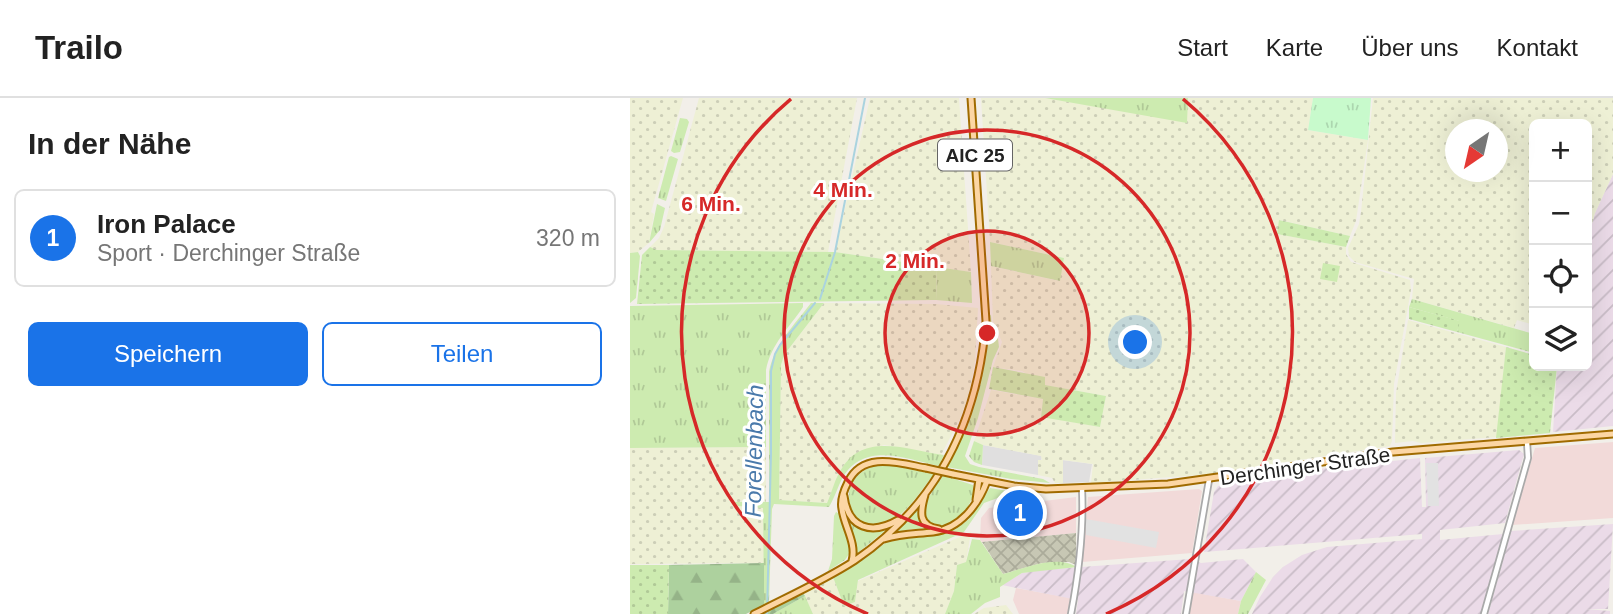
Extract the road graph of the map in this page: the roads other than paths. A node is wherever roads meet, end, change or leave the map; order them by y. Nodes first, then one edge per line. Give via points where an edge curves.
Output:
1 (971, 98) edge
2 (1613, 434) edge
3 (1527, 442) junction
4 (979, 479) junction
5 (1209, 480) junction
6 (987, 481) junction
7 (1082, 489) junction
8 (925, 493) junction
9 (975, 503) junction
10 (844, 510) junction
11 (904, 517) junction
12 (942, 530) junction
13 (881, 540) junction
14 (851, 562) junction
15 (754, 614) edge
16 (1071, 614) edge
17 (1186, 614) edge
18 (1485, 614) edge

1 - 8 main road, AIC 25 via 986,321 983,355 967,418
2 - 3 main road, Derchinger Straße
3 - 5 main road, Derchinger Straße via 1393,452
3 - 18 street via 1528,458
4 - 6 main road, Derchinger Straße
4 - 9 main road
4 - 10 main road, Derchinger Straße, bridge via 894,462 871,463 855,472 844,492
5 - 7 main road, Derchinger Straße
5 - 17 street
6 - 7 main road, Derchinger Straße
6 - 9 main road
7 - 16 street via 1080,568
8 - 11 main road, AIC 25
8 - 12 main road via 922,518 929,527
9 - 12 main road via 963,519
10 - 11 main road via 872,528 887,527
10 - 14 main road via 853,547
11 - 13 main road, AIC 25
12 - 13 main road via 902,533
13 - 14 main road, AIC 25
14 - 15 main road, AIC 25

